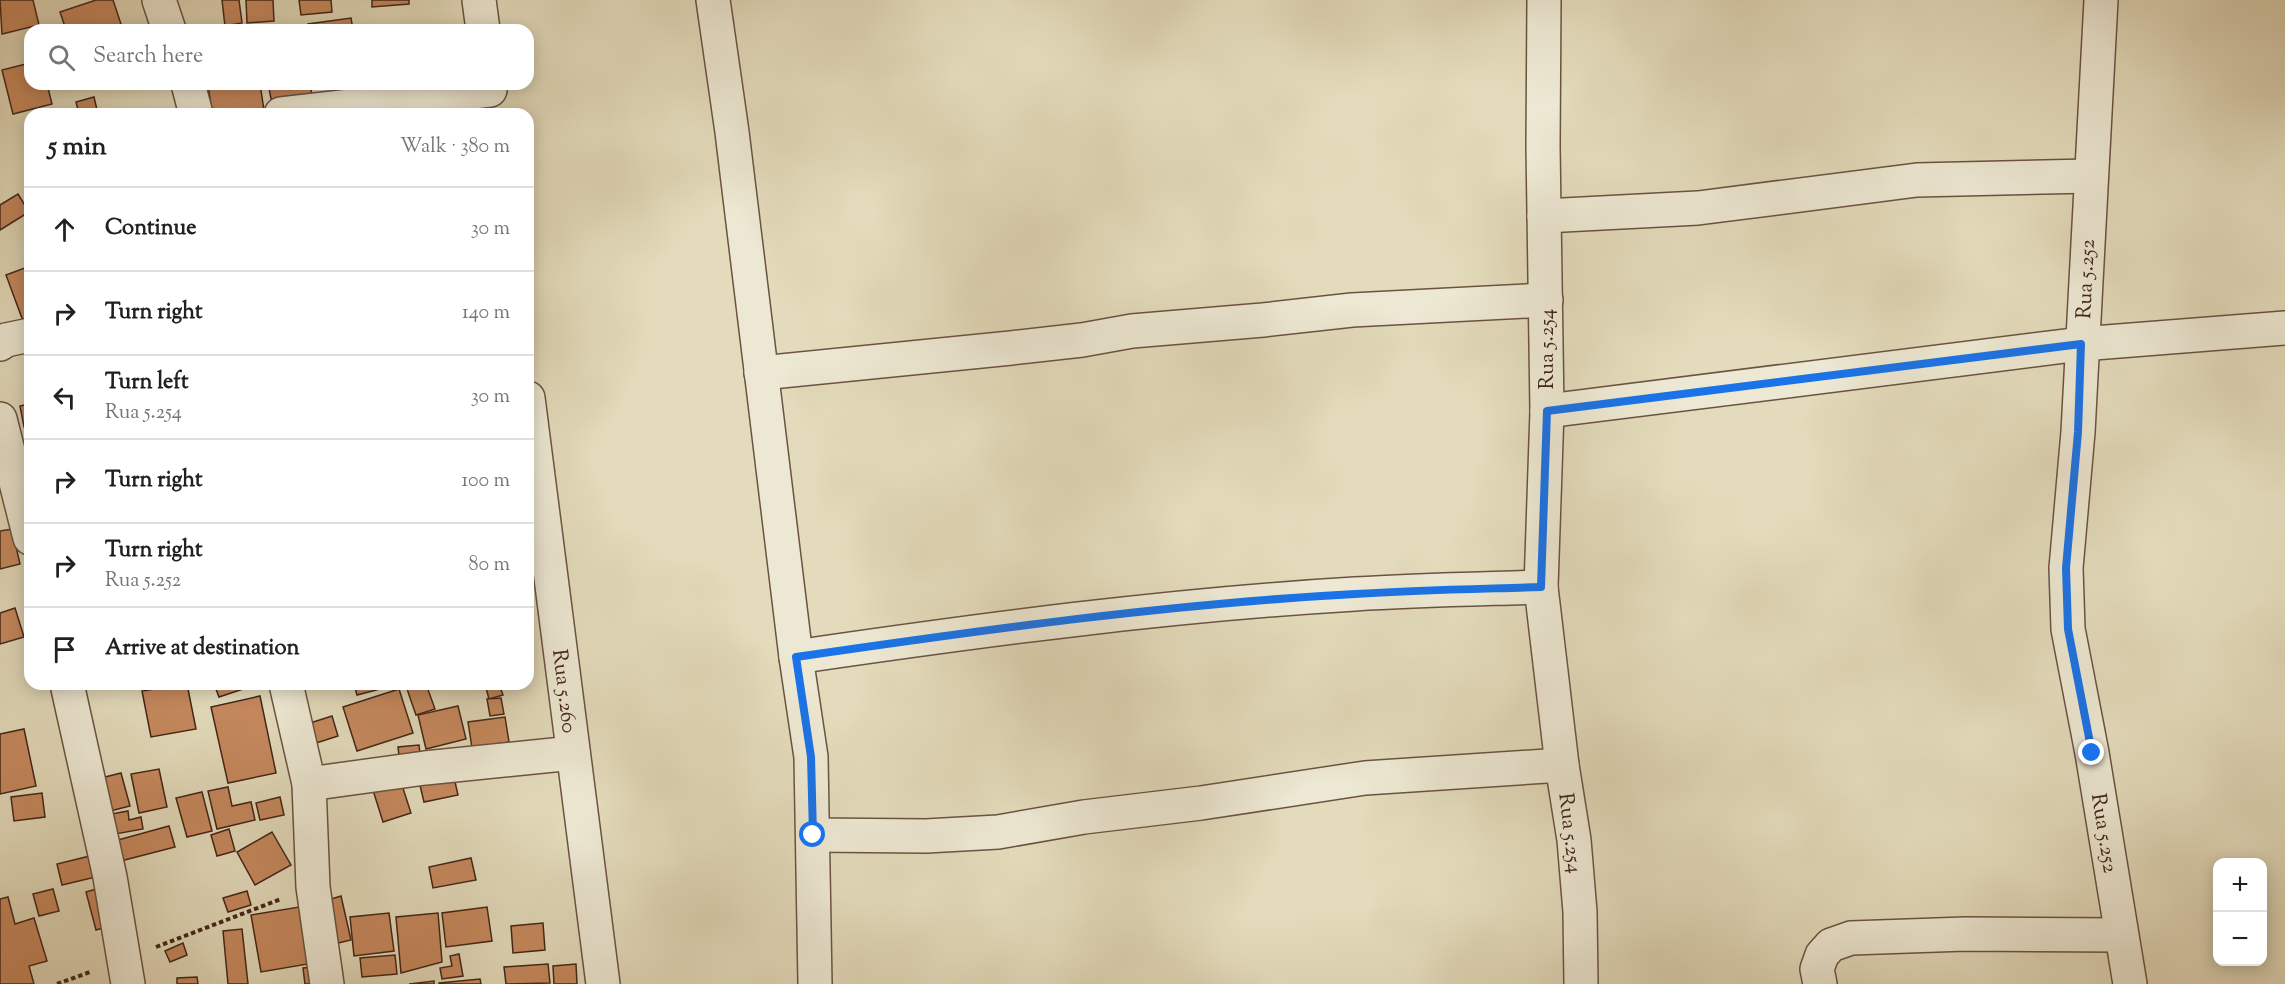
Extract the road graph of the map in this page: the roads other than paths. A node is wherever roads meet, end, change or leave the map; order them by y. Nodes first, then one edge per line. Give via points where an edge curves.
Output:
1 (159, 0) edge
2 (479, 0) edge
3 (713, 0) edge
4 (1544, 0) edge
5 (2101, 0) edge
6 (167, 24) edge
7 (482, 24) edge
8 (190, 90) edge
9 (491, 96) edge
10 (194, 108) edge
11 (351, 108) edge
12 (2090, 176) junction
13 (1544, 216) junction
14 (1546, 300) junction
15 (2285, 328) edge
16 (24, 336) edge
17 (0, 344) edge
18 (2081, 344) junction
19 (761, 373) junction
20 (1547, 411) junction
21 (0, 419) edge
22 (534, 445) edge
23 (24, 514) edge
24 (1541, 587) junction
25 (796, 657) junction
26 (68, 690) edge
27 (287, 690) edge
28 (573, 753) junction
29 (1562, 765) junction
30 (309, 784) junction
31 (813, 835) junction
32 (2121, 935) junction
33 (127, 971) edge
34 (327, 984) edge
35 (603, 984) edge
36 (815, 984) edge
37 (1581, 984) edge
38 (1820, 984) edge
39 (2130, 984) edge

1 - 6 street
2 - 7 street
3 - 19 street
4 - 13 street, Rua 5.254
5 - 12 street, Rua 5.252
8 - 10 street
9 - 11 street
12 - 13 street via 1917,180 1698,208
12 - 18 street, Rua 5.252
13 - 14 street, Rua 5.254
14 - 19 street via 1352,310
14 - 20 street, Rua 5.254
15 - 18 street
16 - 17 street
18 - 20 street
18 - 32 street, Rua 5.252 via 2066,568 2068,629
19 - 25 street
20 - 24 street, Rua 5.254
21 - 23 street
22 - 28 street, Rua 5.260
24 - 25 street via 1354,594 1191,608 960,633
24 - 29 street, Rua 5.254
25 - 31 street via 811,757
26 - 33 street
27 - 30 street
28 - 30 street
28 - 35 street, Rua 5.260
29 - 31 street via 1365,778 998,831 926,836
29 - 37 street, Rua 5.254 via 1575,850
30 - 34 street via 313,887
31 - 36 street
32 - 38 street via 1851,938 1831,945 1822,955 1817,969
32 - 39 street, Rua 5.252

